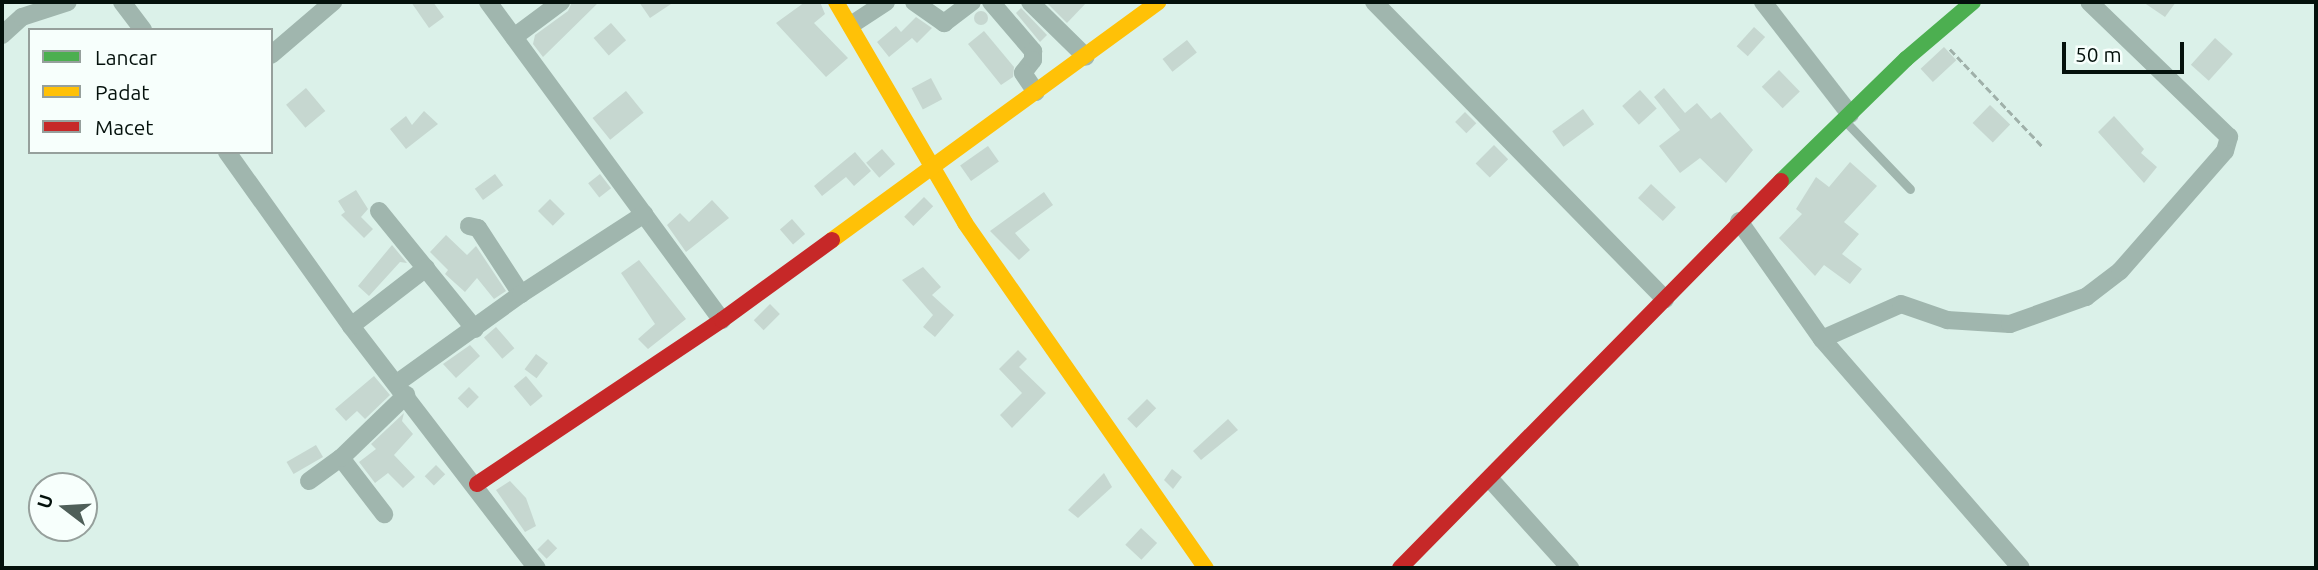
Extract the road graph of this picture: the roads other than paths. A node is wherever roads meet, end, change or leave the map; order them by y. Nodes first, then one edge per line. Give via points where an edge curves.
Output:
1 (68, 2) edge
2 (122, 2) edge
3 (333, 2) edge
4 (488, 2) edge
5 (561, 2) edge
6 (836, 2) edge
7 (886, 2) edge
8 (914, 2) edge
9 (972, 2) edge
10 (991, 2) edge
11 (1030, 2) edge
12 (1158, 2) edge
13 (1374, 2) edge
14 (1763, 2) edge
15 (1973, 2) edge
16 (2089, 2) edge
17 (43, 5) edge
18 (851, 25) junction
19 (142, 28) edge
20 (2, 35) edge
21 (514, 37) junction
22 (273, 53) edge
23 (1086, 57) junction
24 (1036, 92) junction
25 (1847, 117) junction
26 (228, 154) edge
27 (932, 165) junction
28 (1910, 189) dead end
29 (379, 211) dead end
30 (644, 214) junction
31 (1739, 221) junction
32 (468, 226) dead end
33 (426, 268) junction
34 (521, 294) junction
35 (1665, 299) junction
36 (722, 320) junction
37 (351, 326) junction
38 (475, 329) junction
39 (1822, 339) junction
40 (401, 389) junction
41 (341, 458) junction
42 (1490, 479) junction
43 (309, 481) dead end
44 (477, 485) junction
45 (384, 514) dead end
46 (537, 568) edge
47 (1206, 568) edge
48 (1400, 568) edge
49 (1570, 568) edge
50 (2021, 568) edge

1 - 17 street
2 - 19 street
3 - 22 street
4 - 21 street
5 - 21 street
6 - 18 street
7 - 18 street
8 - 9 street via 944,23
10 - 24 street via 1033,51 1033,60 1023,73
11 - 23 street
12 - 23 street
13 - 35 street
14 - 25 street
15 - 25 street
16 - 39 street via 2229,137 2225,151 2120,271 2086,298 2010,324 1947,320 1901,304
17 - 20 street
18 - 27 street
21 - 30 street
23 - 24 street
24 - 27 street
25 - 28 lane
25 - 31 street
26 - 37 street
27 - 36 street
27 - 47 street via 965,223
29 - 33 street
30 - 34 street
30 - 36 street
31 - 35 street
31 - 39 street
32 - 34 street via 478,228
33 - 37 street
33 - 38 street
34 - 38 street
35 - 42 street
36 - 44 street
37 - 40 street
38 - 40 street
39 - 50 street
40 - 41 street
40 - 44 street
41 - 43 street
41 - 45 street
42 - 48 street
42 - 49 street
44 - 46 street

